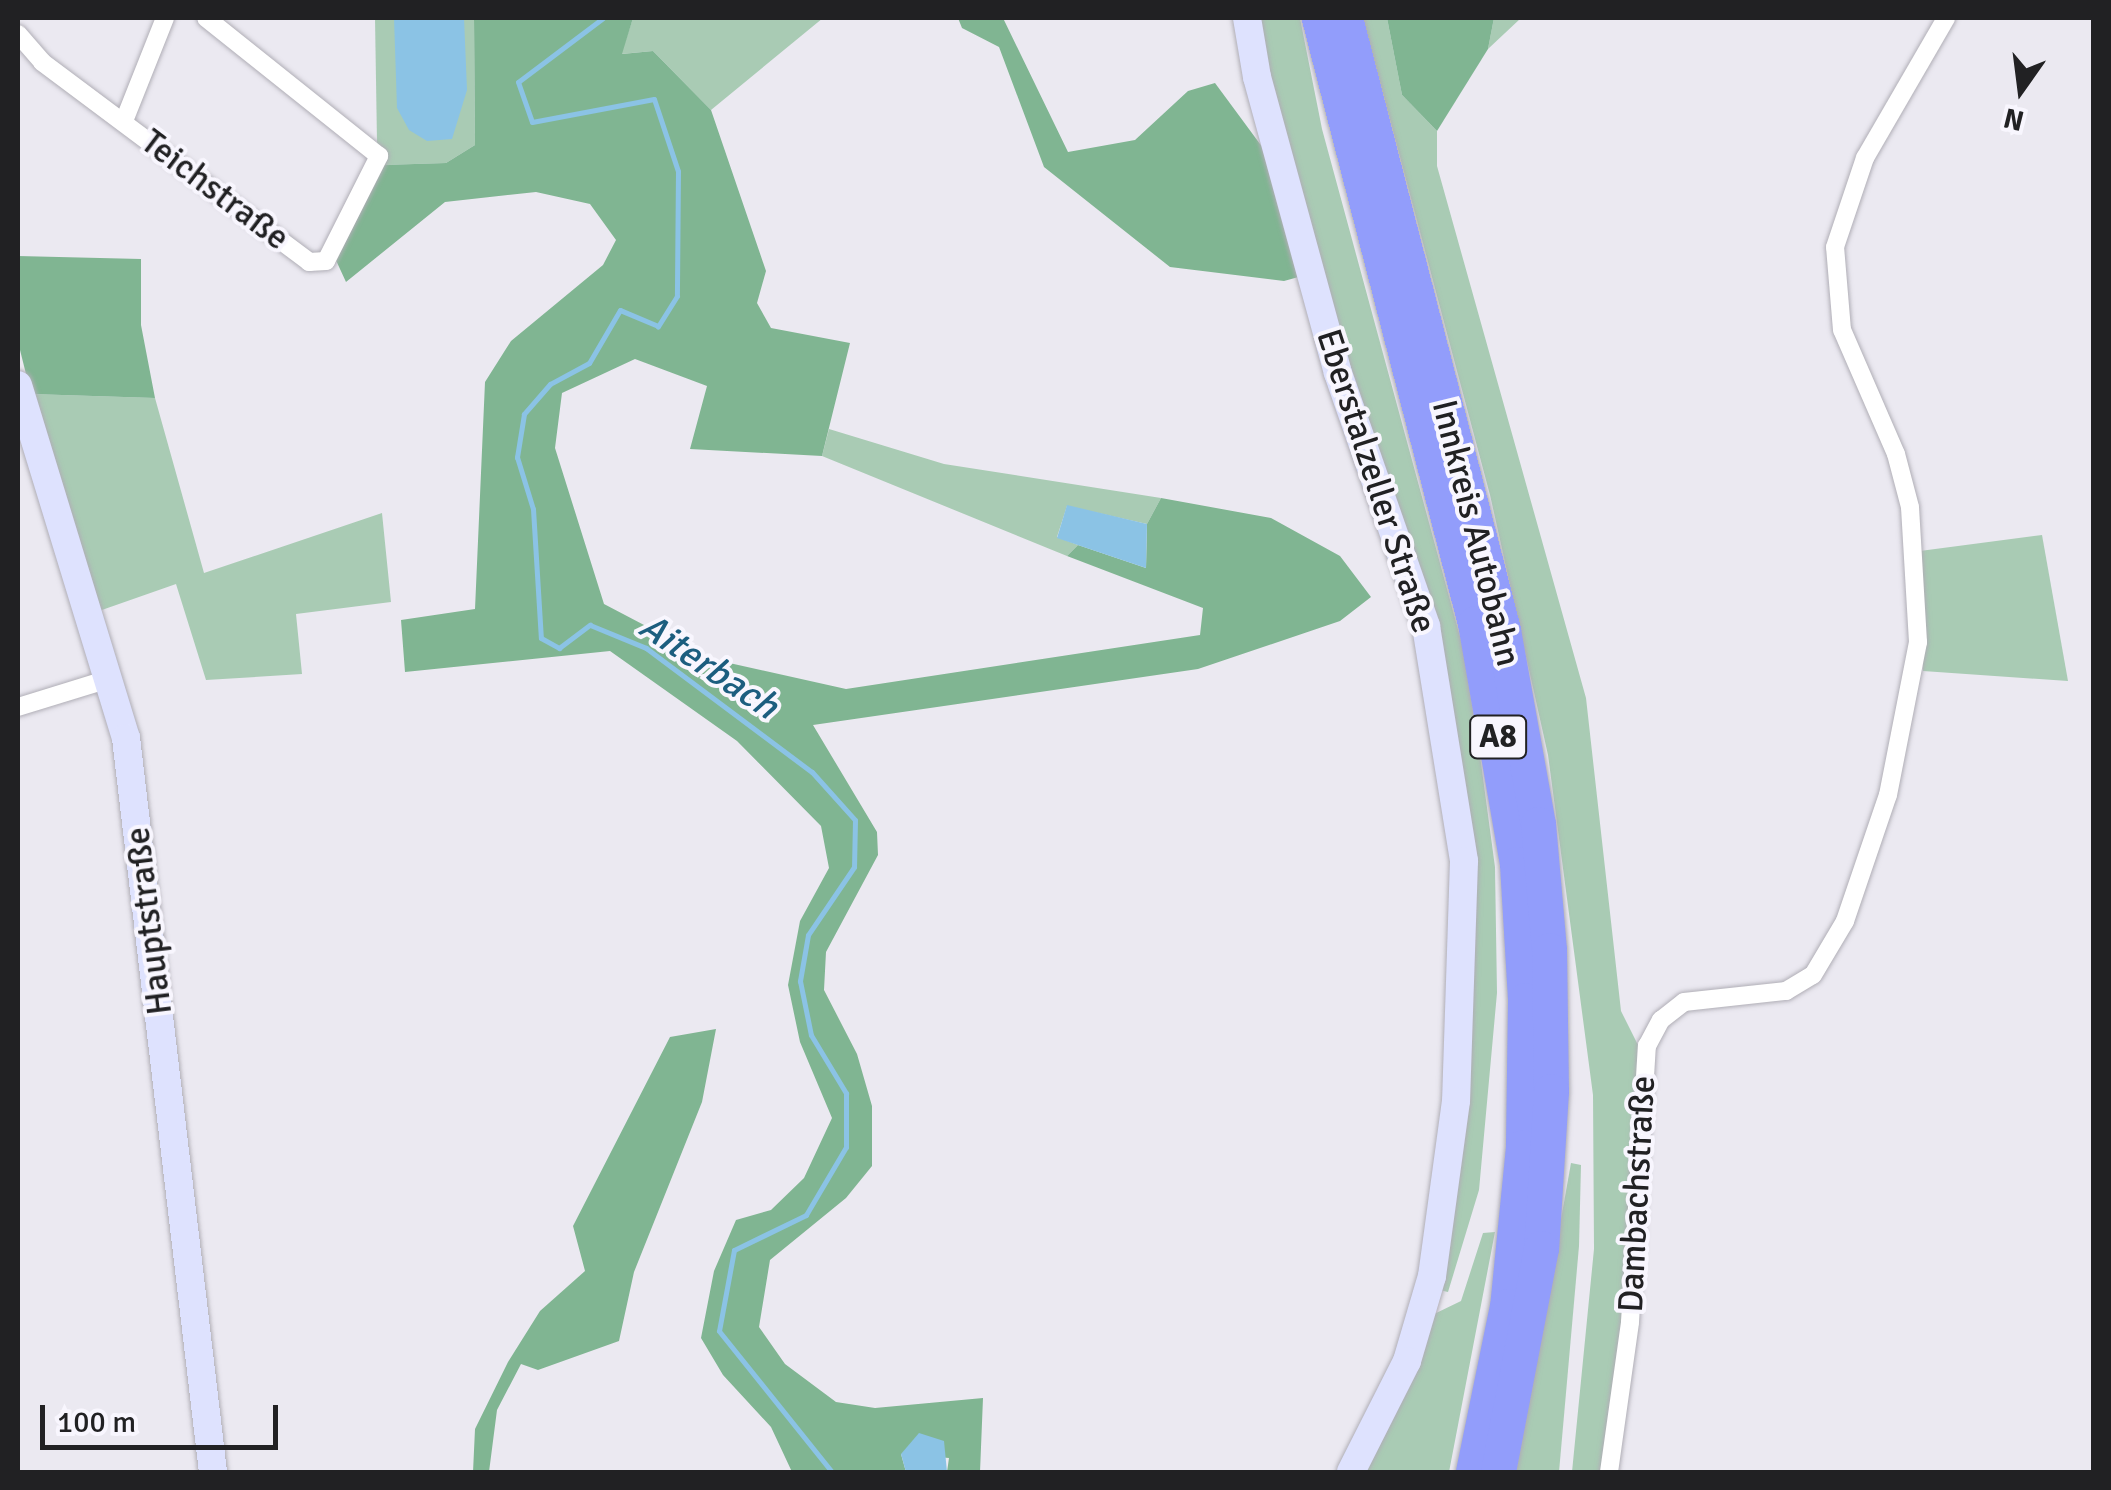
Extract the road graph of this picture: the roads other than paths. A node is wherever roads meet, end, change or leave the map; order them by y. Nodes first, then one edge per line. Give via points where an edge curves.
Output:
1 (165, 18) edge
2 (206, 18) edge
3 (1247, 18) edge
4 (1319, 18) edge
5 (1345, 18) edge
6 (1946, 18) edge
7 (18, 34) edge
8 (124, 122) junction
9 (18, 384) edge
10 (112, 678) junction
11 (18, 707) edge
12 (213, 1472) edge
13 (1351, 1472) edge
14 (1473, 1472) edge
15 (1498, 1472) edge
16 (1609, 1472) edge

1 - 8 street, Teichstraße
2 - 8 street, Teichstraße via 378,156 326,260 309,262
3 - 13 street, Eberstalzeller Straße via 1338,373 1426,626 1464,861 1456,1101 1432,1276 1408,1362
4 - 14 highway, Innkreis Autobahn / A8 via 1476,623 1517,864 1525,1000 1523,1147 1507,1306
5 - 15 highway, Innkreis Autobahn / A8 via 1503,630 1538,824 1551,1091 1541,1248
6 - 16 street, Dambachstraße via 1865,158 1835,248 1842,330 1896,454 1910,508 1918,642 1888,795 1844,921 1814,975 1786,990 1684,1002 1661,1020 1647,1046 1630,1322
7 - 8 street, Teichstraße via 42,62
9 - 10 street, Hauptstraße
10 - 11 street
10 - 12 street, Hauptstraße via 136,809

